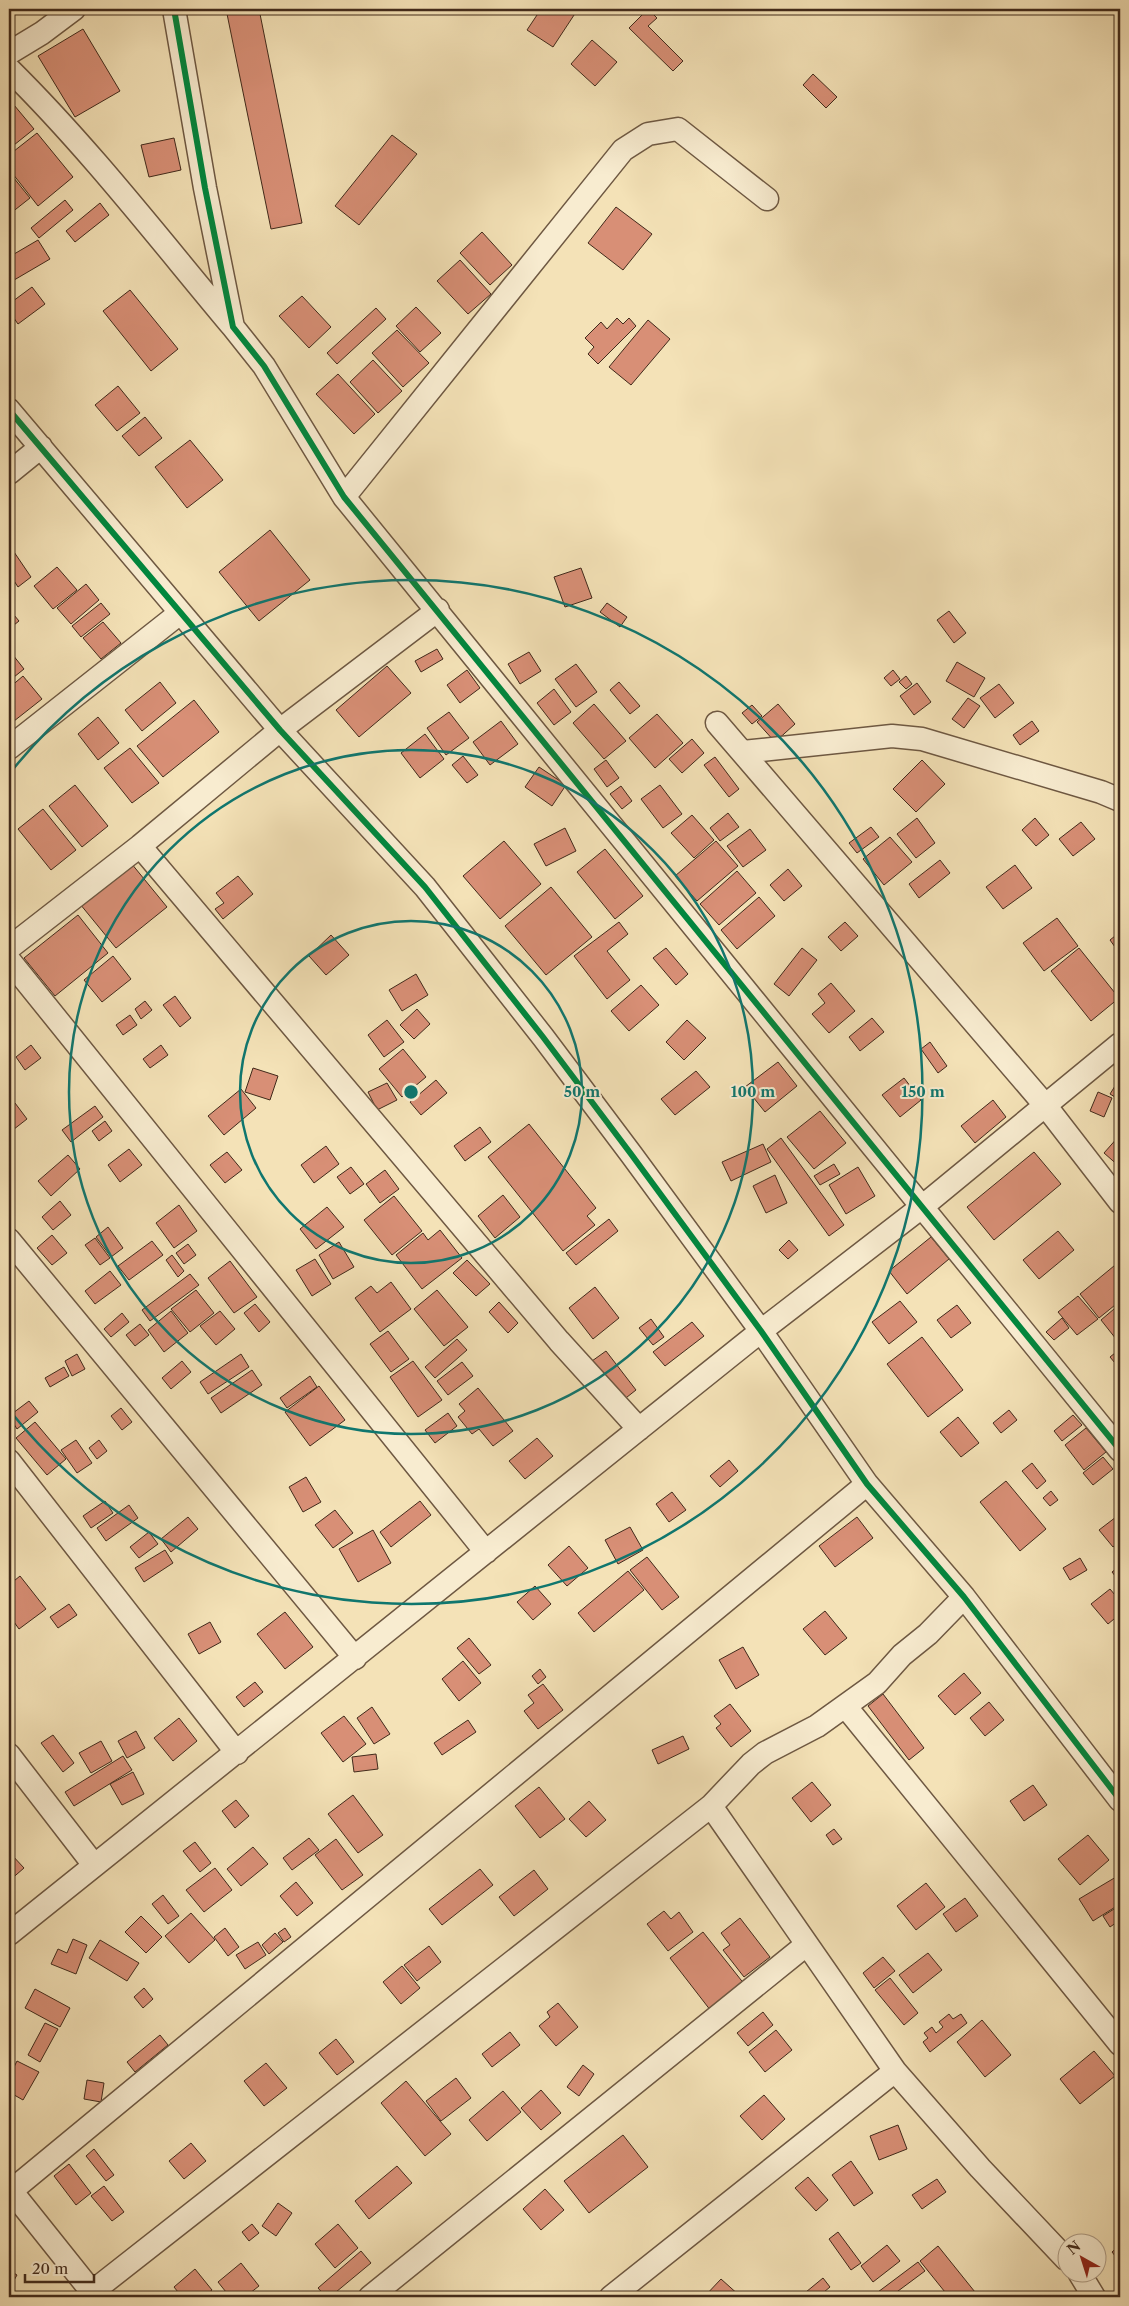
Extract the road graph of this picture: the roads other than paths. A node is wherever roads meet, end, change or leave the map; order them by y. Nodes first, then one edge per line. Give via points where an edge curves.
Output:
1 (74, 9) edge
2 (174, 9) edge
3 (9, 53) edge
4 (9, 69) edge
5 (767, 199) dead end
6 (233, 327) junction
7 (9, 410) edge
8 (41, 447) junction
9 (9, 473) edge
10 (344, 498) junction
11 (438, 610) junction
12 (180, 613) junction
13 (717, 723) dead end
14 (280, 730) junction
15 (9, 748) edge
16 (743, 752) junction
17 (1120, 800) edge
18 (140, 846) junction
19 (9, 948) edge
20 (9, 960) edge
21 (1120, 1044) edge
22 (1045, 1105) junction
23 (1120, 1202) edge
24 (923, 1206) junction
25 (9, 1240) edge
26 (760, 1331) junction
27 (639, 1429) junction
28 (1120, 1450) edge
29 (9, 1461) edge
30 (867, 1484) junction
31 (486, 1552) junction
32 (964, 1596) junction
33 (355, 1658) junction
34 (846, 1707) junction
35 (237, 1753) junction
36 (9, 1755) edge
37 (1120, 1800) edge
38 (711, 1806) junction
39 (94, 1865) junction
40 (9, 1934) edge
41 (806, 1945) junction
42 (1120, 2044) edge
43 (895, 2071) junction
44 (10, 2190) edge
45 (1056, 2248) edge
46 (1086, 2284) edge
47 (94, 2295) edge
48 (370, 2297) edge
49 (610, 2297) edge
50 (1094, 2297) edge

1 - 3 street
2 - 6 street
4 - 6 street via 103,172
5 - 10 street via 678,129 648,134 623,150
6 - 10 street via 264,366
7 - 8 street
8 - 9 street
8 - 12 street
10 - 11 street
11 - 14 street
11 - 24 street
12 - 14 street
12 - 15 street
13 - 16 street
14 - 18 street
14 - 26 street via 425,887 549,1044
16 - 17 street via 892,736 922,739
16 - 22 street
18 - 19 street
18 - 27 street via 559,1341
20 - 31 street
21 - 22 street
22 - 23 street
22 - 24 street
24 - 26 street
24 - 28 street
25 - 33 street
26 - 27 street
26 - 30 street
27 - 31 street
29 - 35 street
30 - 32 street
30 - 44 street
31 - 33 street
32 - 34 street via 877,1683
32 - 37 street
33 - 35 street
34 - 38 street via 818,1726 765,1753
34 - 42 street
35 - 39 street
36 - 39 street
38 - 41 street
38 - 47 street
39 - 40 street
41 - 43 street
41 - 48 street
43 - 45 street
43 - 49 street
44 - 47 street
46 - 50 street

